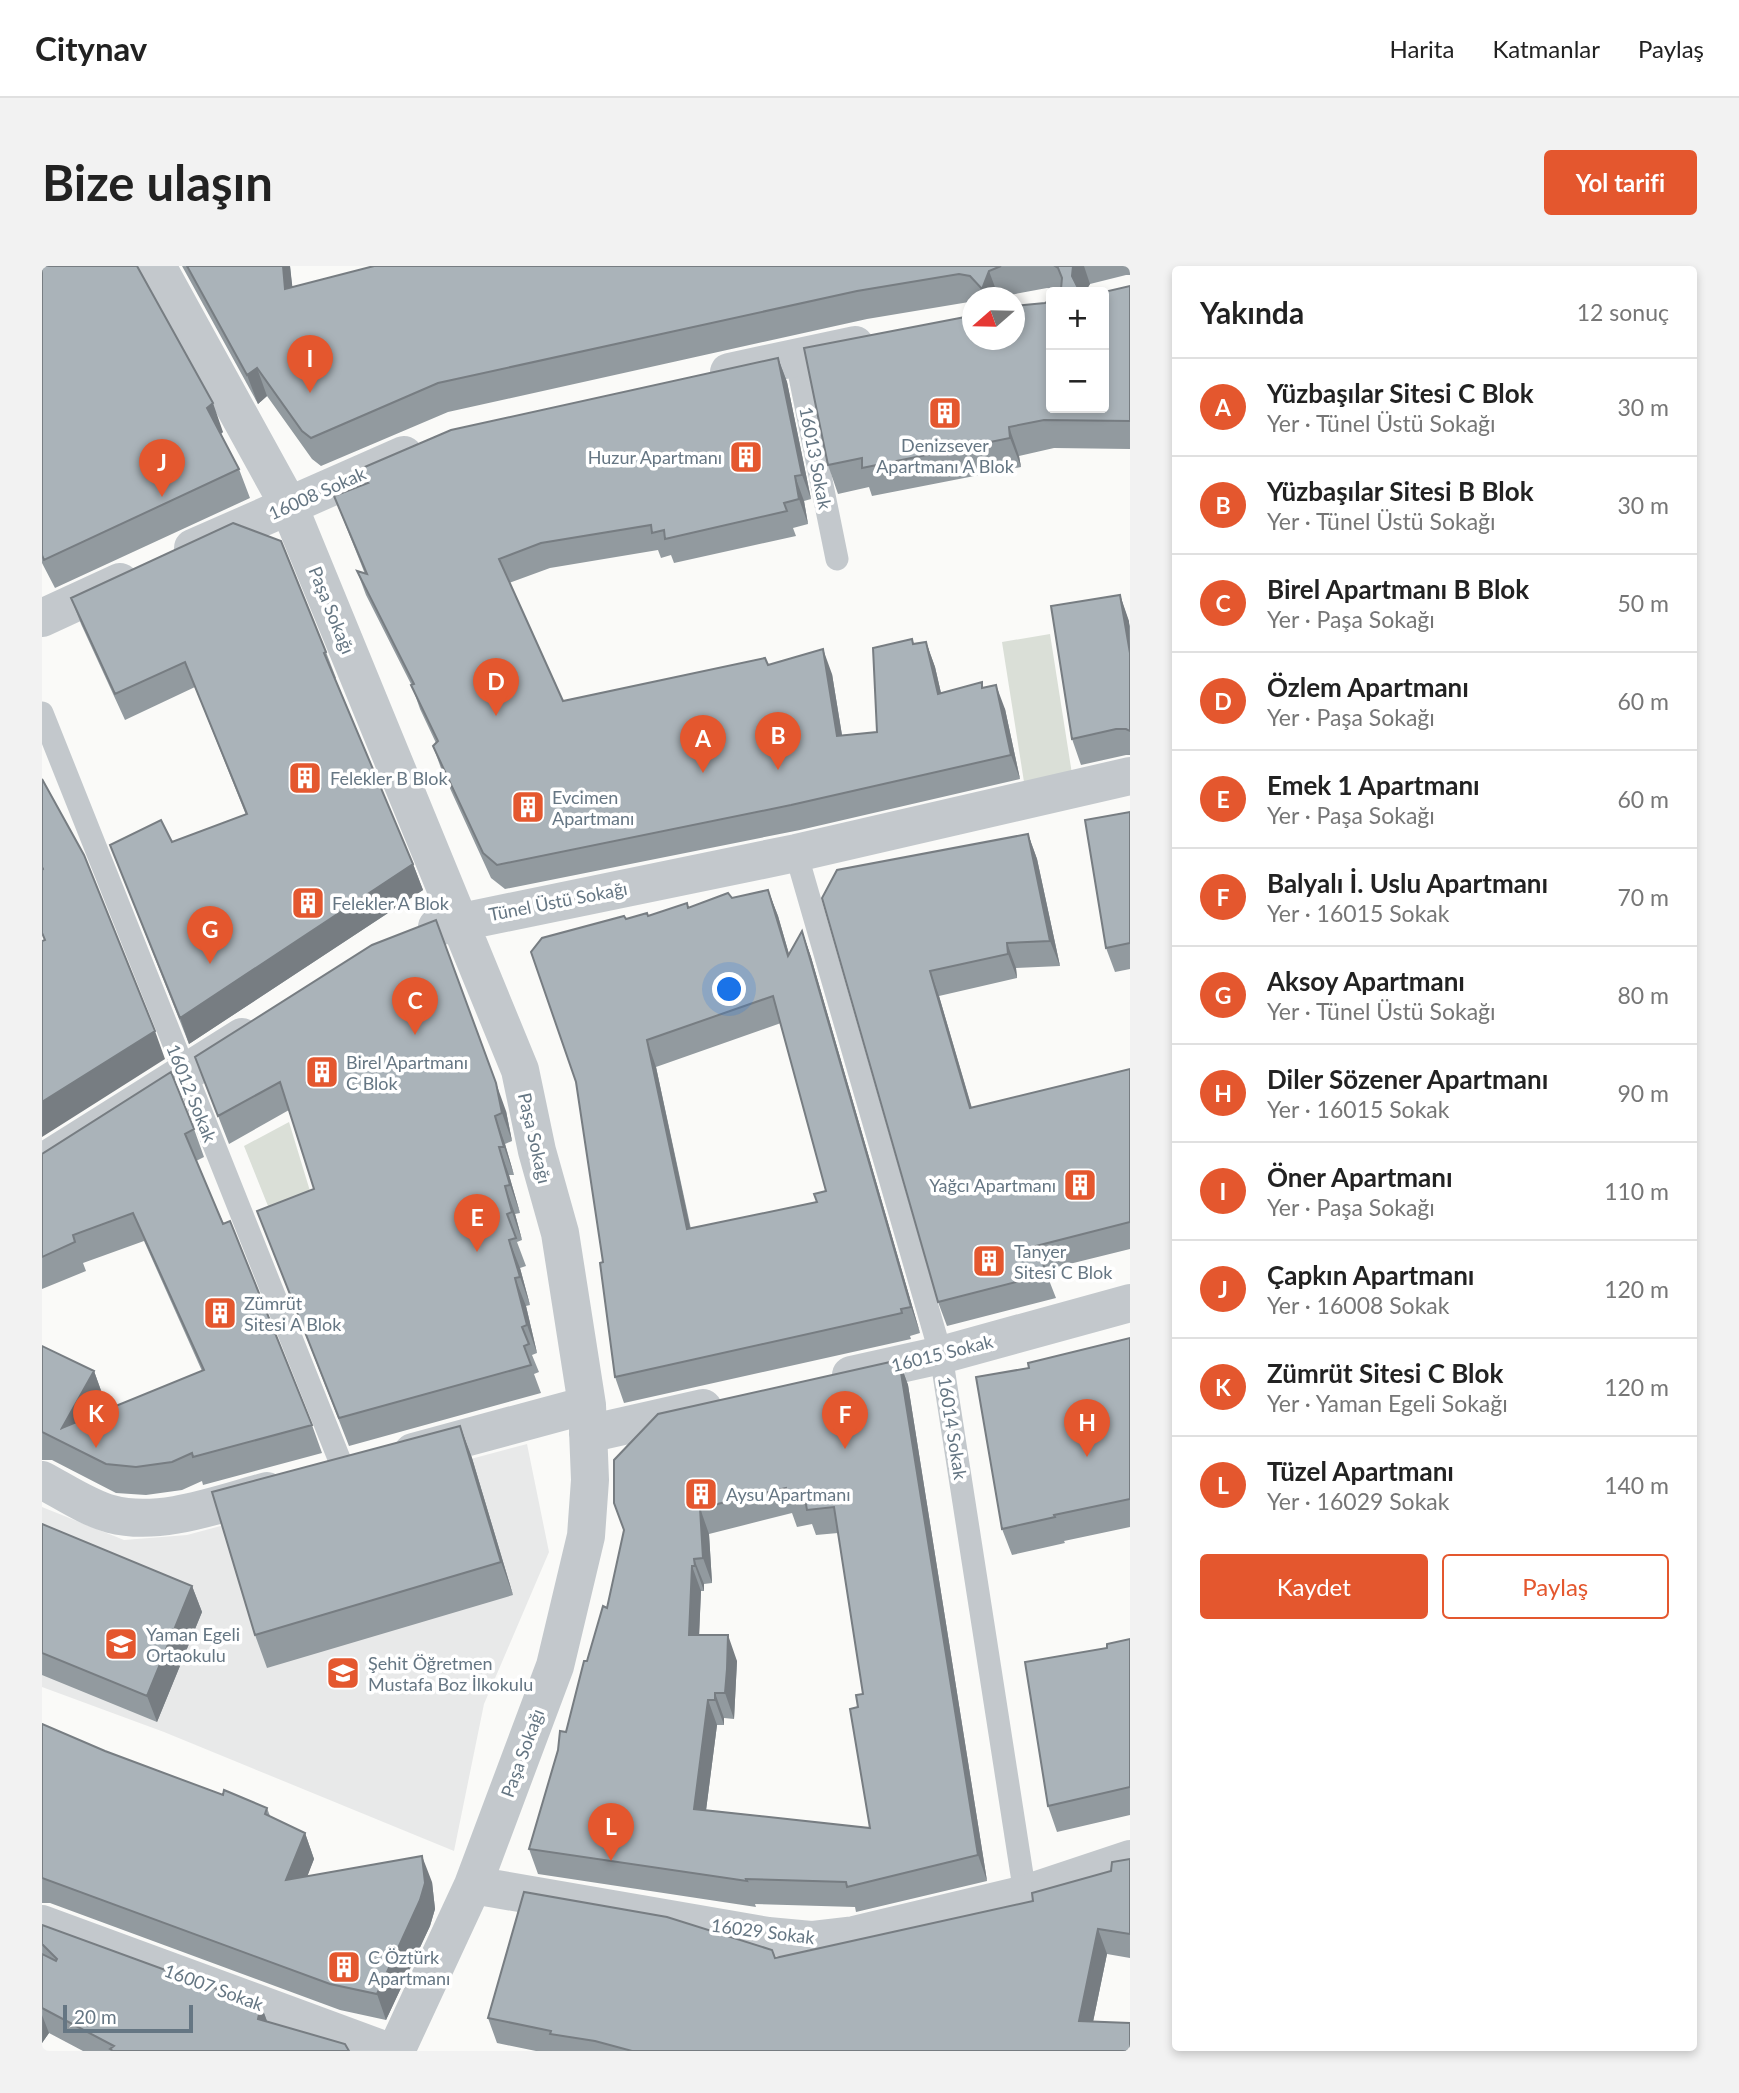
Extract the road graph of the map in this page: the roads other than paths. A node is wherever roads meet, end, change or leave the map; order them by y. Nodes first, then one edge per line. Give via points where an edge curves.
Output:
1 (157, 266) edge
2 (884, 339) edge
3 (796, 357) junction
4 (691, 381) edge
5 (440, 439) edge
6 (288, 504) junction
7 (837, 559) dead end
8 (43, 615) edge
9 (42, 713) edge
10 (1130, 776) edge
11 (796, 853) junction
12 (459, 920) junction
13 (407, 938) edge
14 (266, 1022) edge
15 (184, 1074) junction
16 (42, 1163) edge
17 (1130, 1303) edge
18 (941, 1355) junction
19 (819, 1382) edge
20 (737, 1401) edge
21 (587, 1420) junction
22 (344, 1471) junction
23 (42, 1480) edge
24 (1130, 1858) edge
25 (473, 1885) junction
26 (1025, 1894) junction
27 (42, 1924) edge
28 (387, 2051) edge
29 (396, 2051) edge

1 - 6 street, Paşa Sokağı
2 - 3 street
3 - 4 street
3 - 7 lane, 16013 Sokak
5 - 6 street, 16008 Sokak
6 - 8 street, 16008 Sokak
6 - 12 street, Paşa Sokağı
9 - 15 lane, 16012 Sokak
10 - 11 street, Tünel Üstü Sokağı
11 - 12 street, Tünel Üstü Sokağı
11 - 18 lane, 16014 Sokak
12 - 13 street, Tünel Üstü Sokağı
12 - 21 street, Paşa Sokağı via 520,1070 560,1233
14 - 15 street
15 - 16 street
15 - 22 lane, 16012 Sokak
17 - 18 street, 16015 Sokak
18 - 19 street, 16015 Sokak
18 - 26 lane, 16014 Sokak
20 - 21 street
21 - 22 street
21 - 25 street, Paşa Sokağı via 590,1479 586,1536 574,1592 555,1666
22 - 23 street via 191,1511 147,1517 110,1514
24 - 26 street, 16029 Sokak
25 - 26 street, 16029 Sokak via 811,1940 854,1935
25 - 29 street, Paşa Sokağı
27 - 28 street, 16007 Sokak

